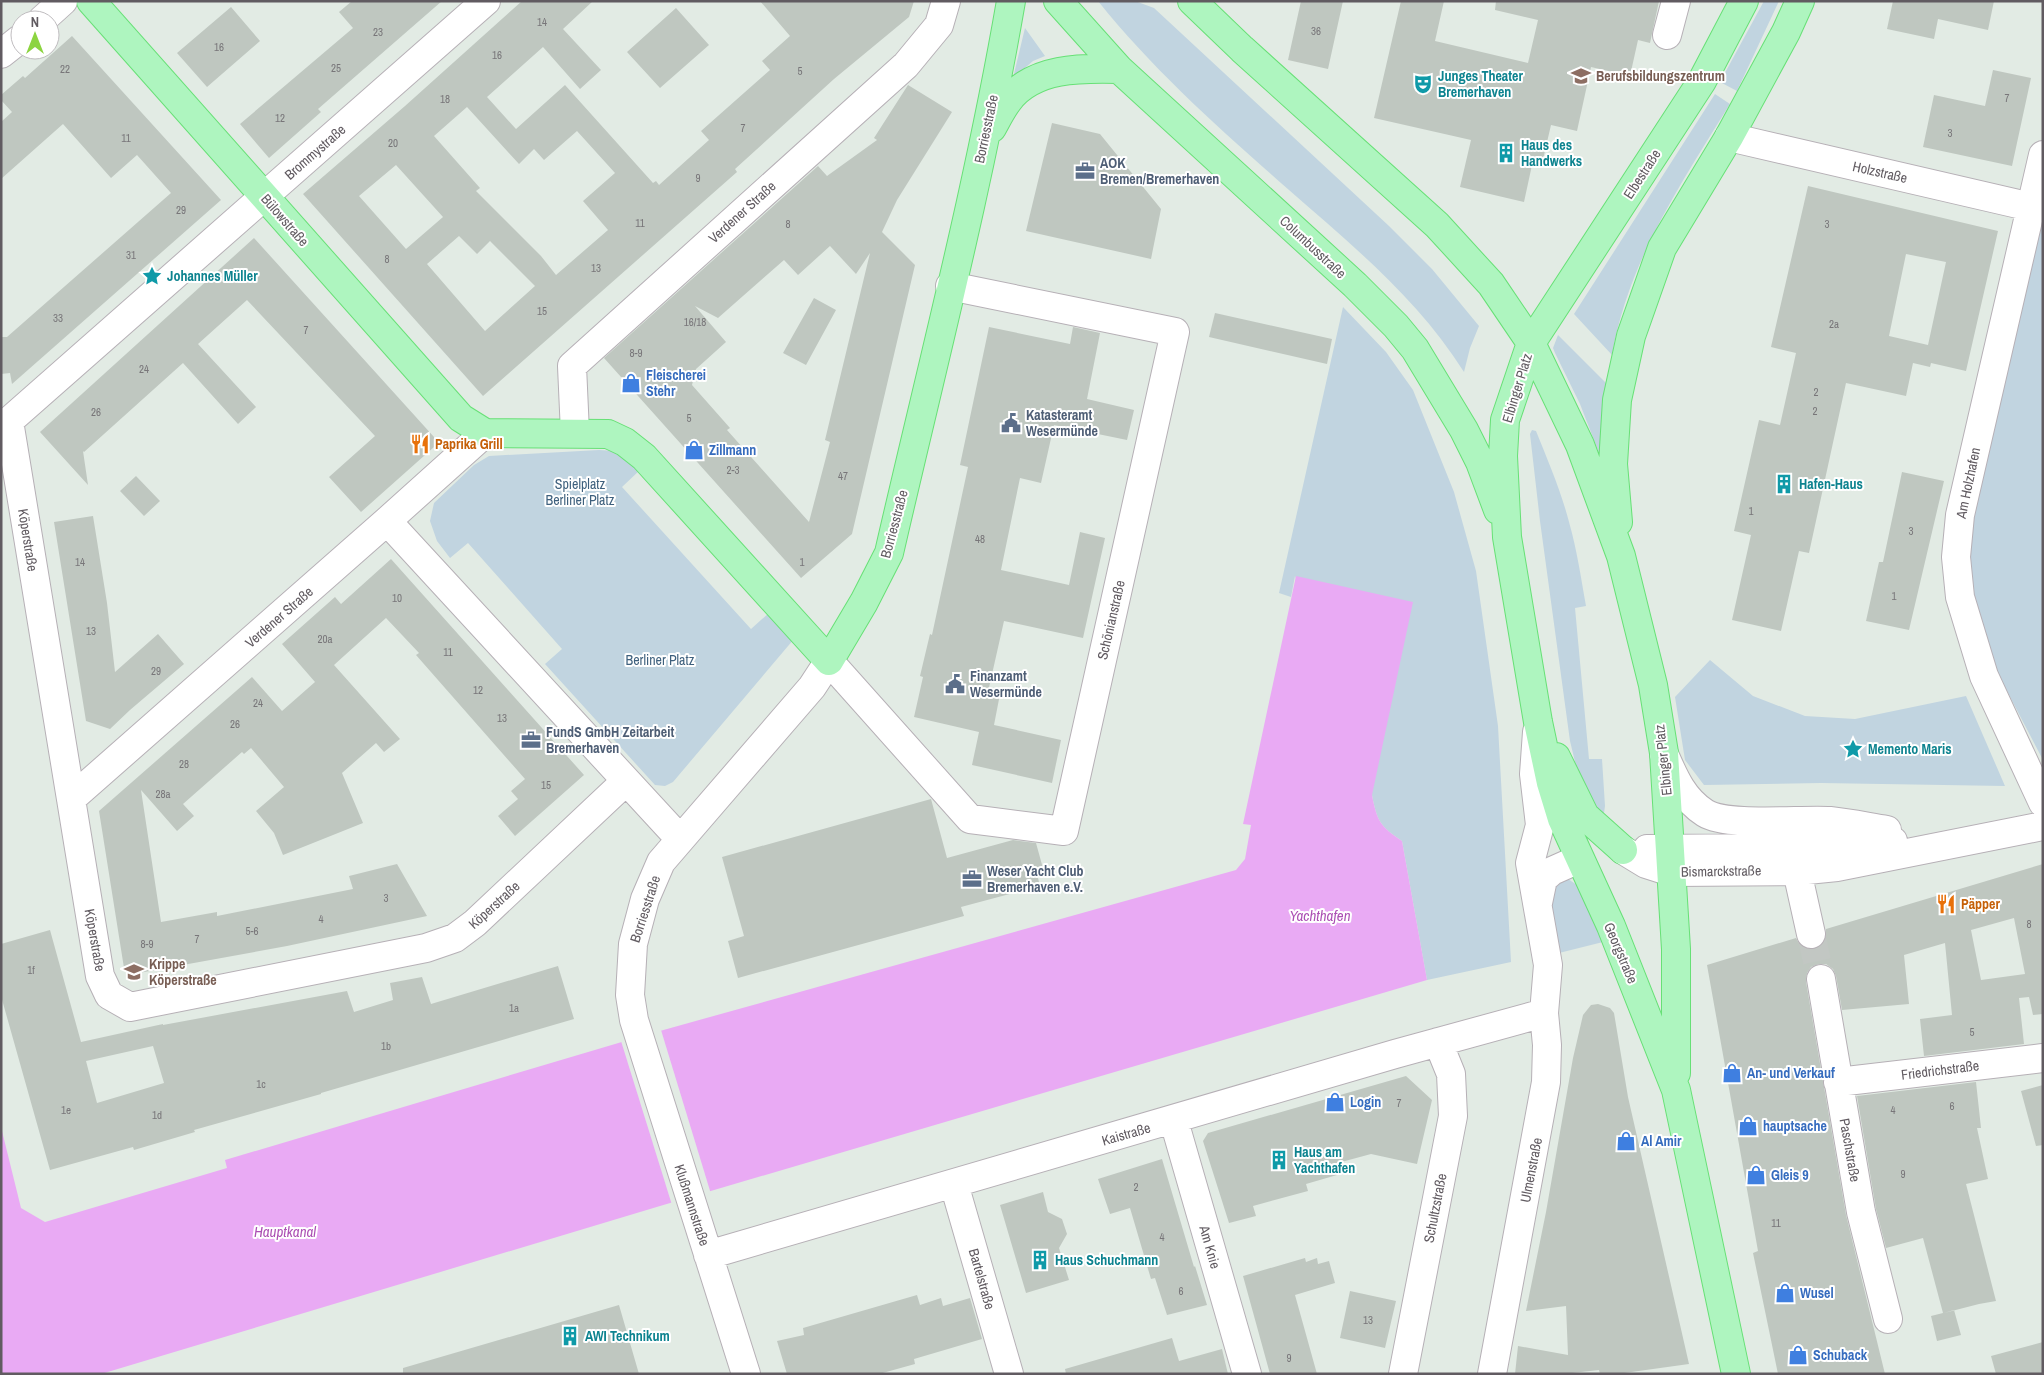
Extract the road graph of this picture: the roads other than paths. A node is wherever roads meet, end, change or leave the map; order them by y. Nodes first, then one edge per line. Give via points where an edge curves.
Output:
1 (64, 1) edge
2 (91, 1) edge
3 (486, 1) edge
4 (946, 1) edge
5 (1010, 1) edge
6 (1058, 1) edge
7 (1192, 1) edge
8 (1676, 1) edge
9 (1744, 1) edge
10 (1800, 1) edge
11 (54, 10) edge
12 (1667, 35) dead end
13 (1120, 69) junction
14 (1729, 137) junction
15 (982, 147) junction
16 (2043, 154) edge
17 (265, 197) junction
18 (2030, 208) junction
19 (950, 286) junction
20 (1531, 343) junction
21 (9, 421) joint
22 (485, 433) junction
23 (574, 433) junction
24 (387, 521) junction
25 (1507, 537) junction
26 (1621, 556) junction
27 (829, 662) junction
28 (1538, 722) junction
29 (1664, 753) junction
30 (626, 781) junction
31 (71, 799) junction
32 (2043, 803) edge
33 (2043, 826) edge
34 (680, 839) junction
35 (1933, 839) junction
36 (1981, 839) junction
37 (1623, 850) junction
38 (1579, 859) junction
39 (1671, 860) junction
40 (1797, 871) junction
41 (1538, 903) junction
42 (1811, 934) tunnel mouth
43 (1548, 965) joint
44 (1821, 979) tunnel mouth
45 (1544, 1013) junction
46 (639, 1036) joint
47 (1438, 1042) junction
48 (2043, 1058) edge
49 (1838, 1082) junction
50 (1676, 1090) junction
51 (1174, 1120) junction
52 (954, 1184) junction
53 (708, 1255) junction
54 (1888, 1319) dead end
55 (746, 1374) edge
56 (1010, 1374) edge
57 (1247, 1374) edge
58 (1403, 1374) edge
59 (1492, 1374) edge
60 (1736, 1374) edge

1 - 11 street
2 - 17 main road, Bülowstraße
3 - 17 street, Brommystraße
4 - 23 street, Verdener Straße via 939,25 906,65 572,366
5 - 15 main road, Borriesstraße
6 - 13 main road, Columbusstraße
7 - 20 main road via 1437,225 1491,284
8 - 12 street
9 - 20 main road, Elbestraße via 1702,82
10 - 14 main road
13 - 15 main road via 1086,68 1055,72 1029,82 1008,100
13 - 25 main road, Columbusstraße via 1396,326 1415,349 1464,430 1480,462
14 - 18 street, Holzstraße
14 - 26 main road, Elbinger Platz via 1662,248 1631,336 1617,400 1613,464
15 - 19 main road, Borriesstraße
16 - 18 street, Am Holzhafen
17 - 21 street, Brommystraße
17 - 22 main road, Bülowstraße via 461,418
18 - 32 street, Am Holzhafen via 1960,515 1956,557 1960,596 1984,676
19 - 27 main road, Borriesstraße via 889,553
19 - 27 street, Schönianstraße via 1175,332 1064,831 970,819
20 - 25 main road, Elbinger Platz via 1505,420 1503,456
20 - 26 main road, Elbinger Platz via 1580,445
21 - 31 street, Köperstraße
22 - 23 main road
22 - 24 street, Verdener Straße
23 - 27 main road via 608,434 644,457
24 - 30 street
24 - 31 street, Verdener Straße
25 - 28 main road, Elbinger Platz
26 - 29 main road, Elbinger Platz via 1653,685
27 - 34 street, Borriesstraße via 812,687
28 - 37 main road, Elbinger Platz via 1585,816
28 - 38 main road, Elbinger Platz via 1551,783
28 - 41 street, Elbinger Platz via 1534,774 1540,825 1530,863
29 - 35 street, Bismarckstraße via 1678,785 1706,814 1744,820 1829,821
29 - 39 main road, Elbinger Platz
30 - 31 street, Köperstraße via 456,938 426,948 130,1006 109,995 100,976
30 - 34 street
33 - 36 street, Bismarckstraße
34 - 46 street, Borriesstraße via 661,862 645,899 632,944 630,994
35 - 36 street, Bismarckstraße
35 - 39 street, Bismarckstraße via 1768,848
36 - 40 street, Bismarckstraße via 1837,867
37 - 38 main road
37 - 39 street, Bismarckstraße via 1646,864
38 - 41 street, Elbinger Platz via 1552,871 1543,879
38 - 50 main road, Georgstraße via 1624,957
39 - 40 street, Bismarckstraße
39 - 50 main road, Georgstraße via 1676,949
40 - 42 street
41 - 43 street, Elbinger Platz
43 - 45 street, Ulmenstraße
44 - 49 street, Paschstraße
45 - 47 street, Kaistraße
45 - 59 street, Ulmenstraße via 1546,1082
46 - 53 street, Klußmannstraße
47 - 51 street, Kaistraße
47 - 58 street, Schultzstraße via 1451,1074 1453,1116
48 - 49 street, Friedrichstraße
49 - 54 street, Paschstraße via 1861,1212
50 - 60 main road, Georgstraße
51 - 52 street, Kaistraße
51 - 57 street, Am Knie
52 - 53 street, Kaistraße
52 - 56 street, Bartelstraße
53 - 55 street, Klußmannstraße

